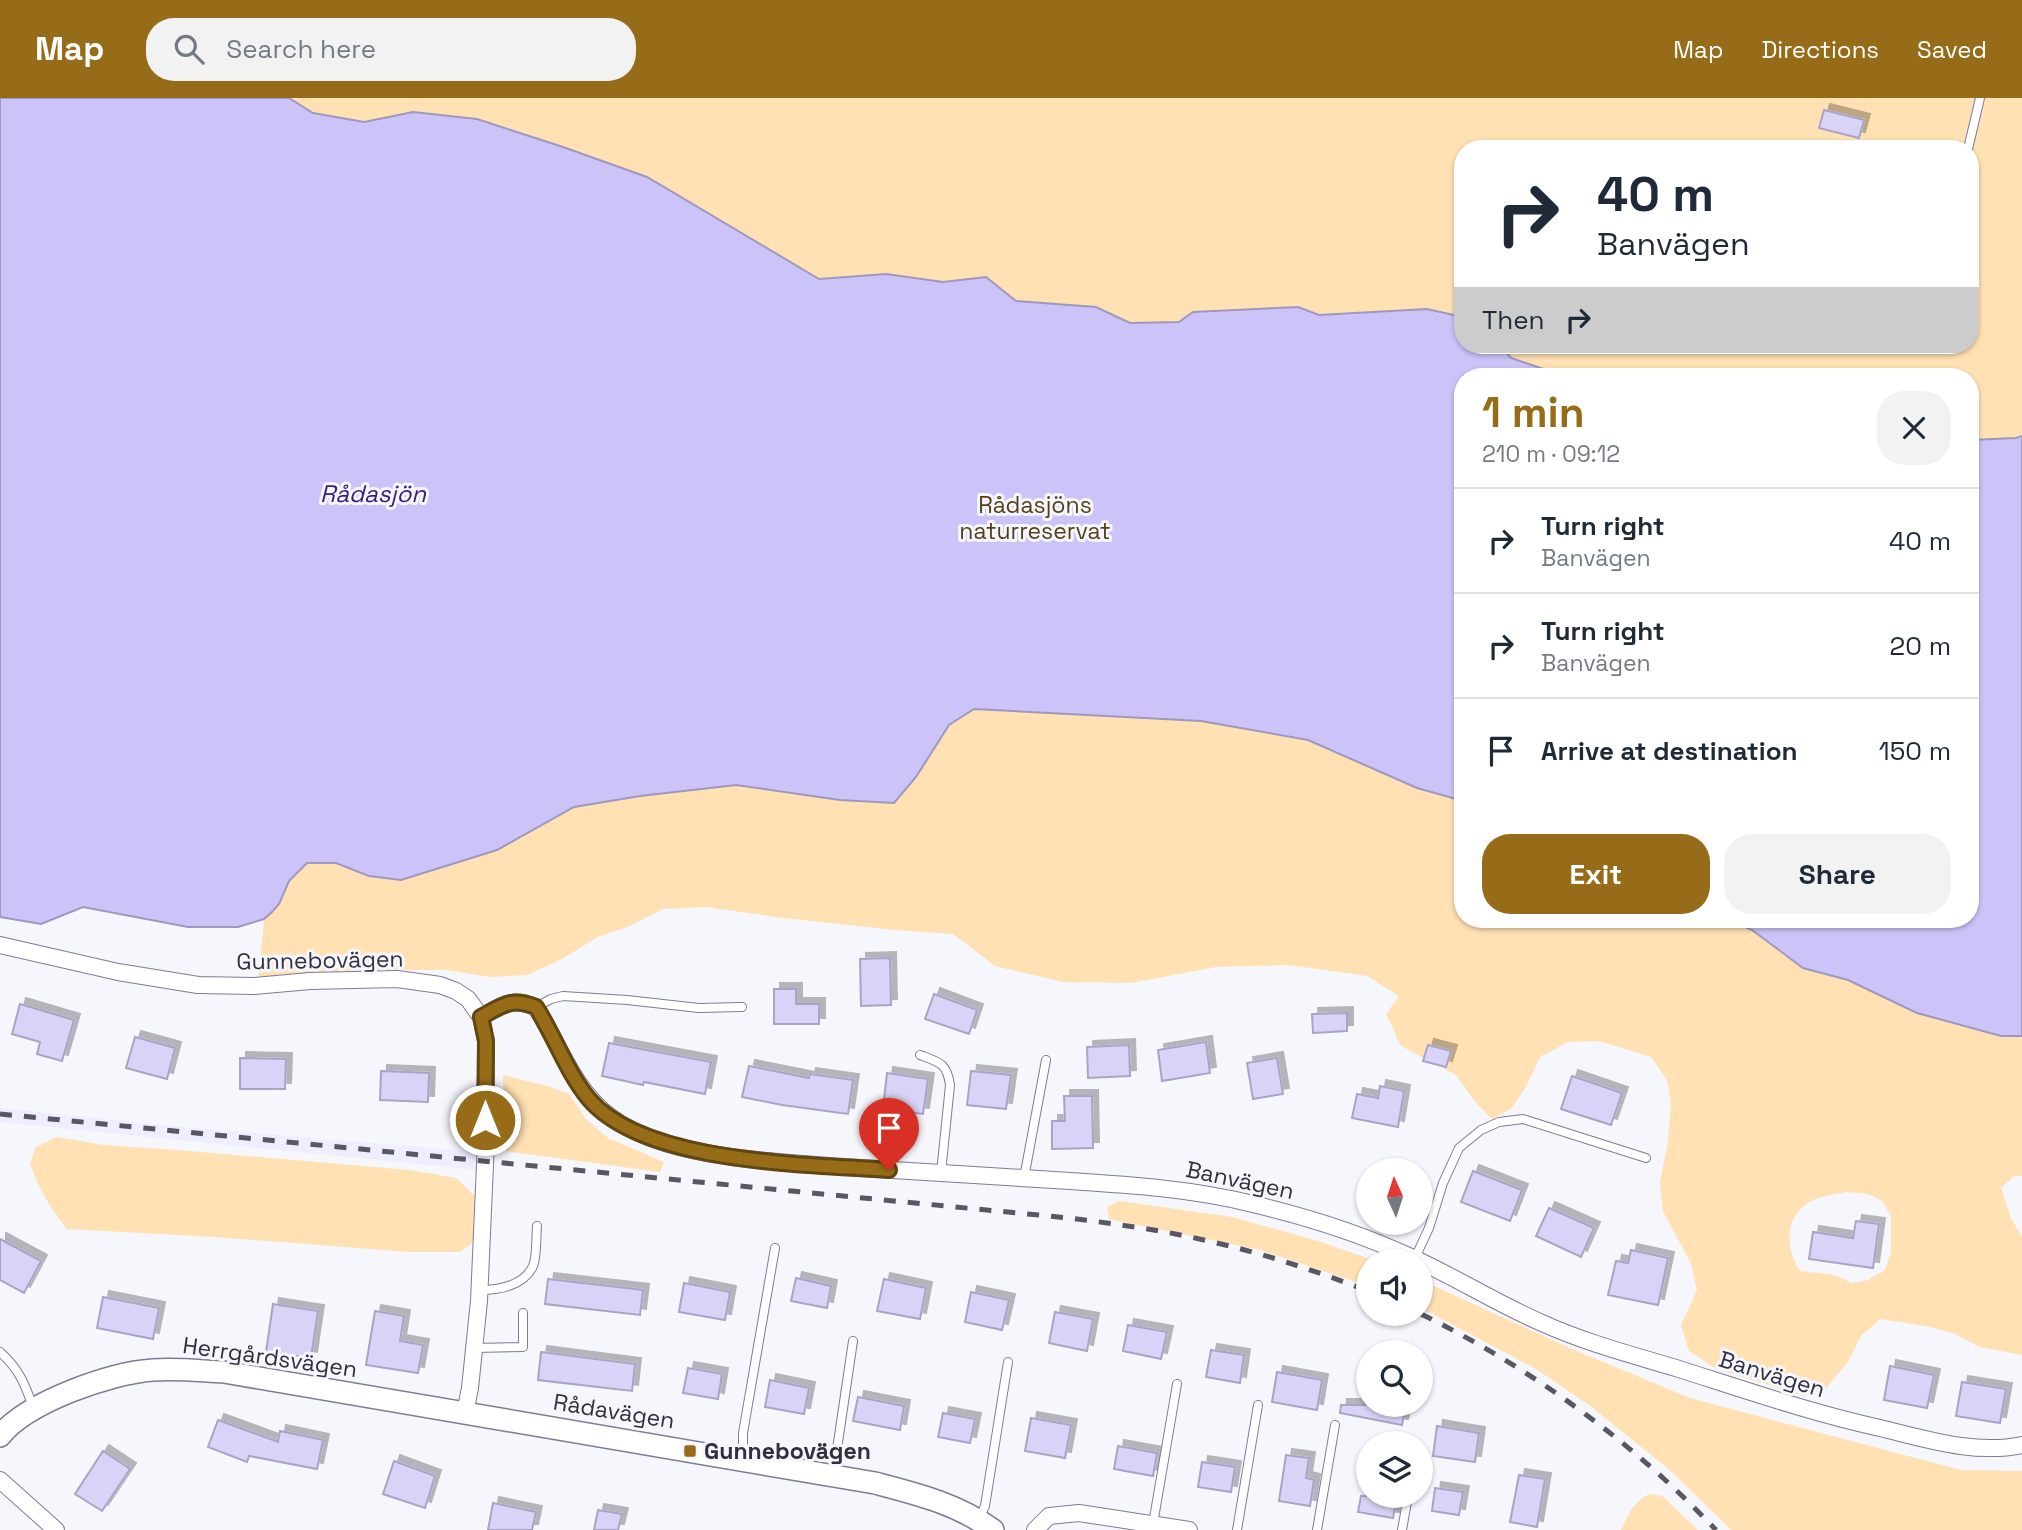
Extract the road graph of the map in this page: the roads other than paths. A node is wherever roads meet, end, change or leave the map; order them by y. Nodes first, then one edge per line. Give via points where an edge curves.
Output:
1 (1980, 98) edge
2 (1970, 140) edge
3 (3, 945) edge
4 (536, 1007) junction
5 (742, 1007) dead end
6 (481, 1017) junction
7 (920, 1055) dead end
8 (1046, 1060) dead end
9 (1646, 1158) dead end
10 (941, 1173) junction
11 (1024, 1178) junction
12 (537, 1226) dead end
13 (775, 1248) dead end
14 (1394, 1249) edge
15 (1419, 1249) edge
16 (1433, 1267) edge
17 (480, 1290) junction
18 (523, 1313) dead end
19 (853, 1340) dead end
20 (474, 1348) junction
21 (0, 1352) edge
22 (1008, 1362) dead end
23 (1177, 1384) dead end
24 (1258, 1405) dead end
25 (34, 1410) junction
26 (465, 1413) junction
27 (1335, 1424) dead end
28 (0, 1436) edge
29 (2022, 1445) edge
30 (743, 1461) junction
31 (833, 1477) junction
32 (0, 1480) edge
33 (1406, 1508) edge
34 (1153, 1524) junction
35 (986, 1525) edge
36 (56, 1530) edge
37 (1035, 1530) edge
38 (1189, 1530) edge
39 (1237, 1530) edge
40 (1317, 1530) edge
41 (1402, 1530) edge

1 - 2 lane
3 - 6 street, Gunnebovägen via 198,985 377,979 429,982 468,999
4 - 5 lane via 563,996 699,1008
4 - 6 street via 509,1002
4 - 10 street, Banvägen via 571,1075 591,1101 638,1134 719,1154
6 - 17 street via 486,1041 486,1142
7 - 10 lane via 940,1062 949,1076
8 - 11 lane
9 - 15 lane via 1523,1119 1499,1122 1459,1148
10 - 11 street, Banvägen
11 - 14 street, Banvägen via 1196,1192 1316,1221
12 - 17 lane via 533,1266 528,1272 509,1287
13 - 30 lane via 743,1433
16 - 29 street, Banvägen via 1542,1323 1849,1422 1984,1449
17 - 20 street
18 - 20 lane via 523,1348
19 - 31 lane
20 - 26 street
21 - 25 lane via 23,1378
22 - 35 lane via 985,1506
23 - 34 lane
24 - 39 lane
25 - 26 street, Herrgårdsvägen via 108,1379 163,1370 224,1372
25 - 28 street, Herrgårdsvägen
26 - 30 street, Rådavägen
27 - 40 lane
30 - 31 street, Rådavägen
31 - 35 street, Rådavägen via 919,1494
32 - 36 street
33 - 41 lane
34 - 37 street via 1063,1513 1049,1516
34 - 38 street

